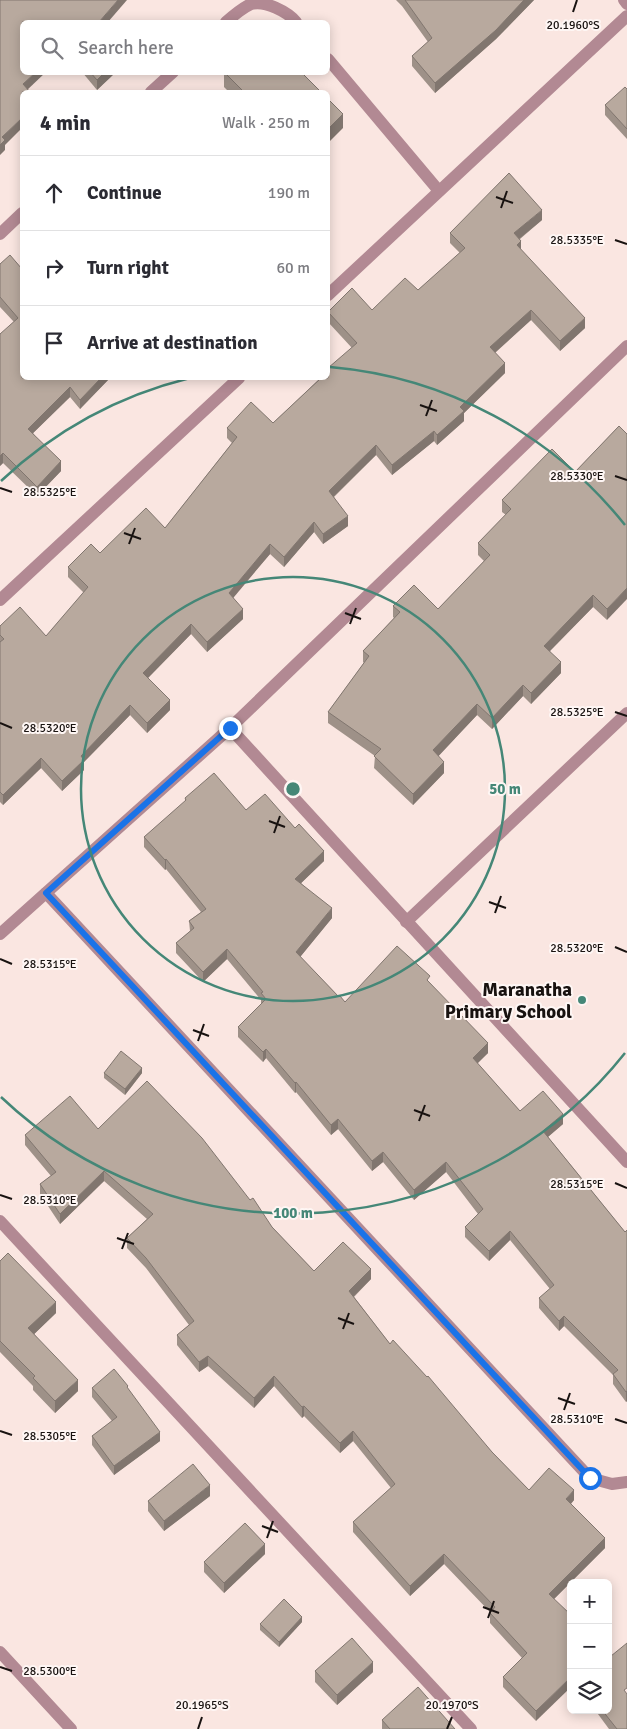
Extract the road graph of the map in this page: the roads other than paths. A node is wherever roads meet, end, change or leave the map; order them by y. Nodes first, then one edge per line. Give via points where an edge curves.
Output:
1 (624, 0) edge
2 (627, 4) edge
3 (627, 16) edge
4 (228, 20) edge
5 (293, 20) edge
6 (330, 61) edge
7 (170, 75) edge
8 (153, 90) edge
9 (439, 191) junction
10 (20, 215) edge
11 (0, 234) edge
12 (330, 293) edge
13 (627, 346) edge
14 (237, 380) edge
15 (0, 600) edge
16 (627, 713) edge
17 (230, 728) junction
18 (46, 893) junction
19 (406, 922) junction
20 (0, 934) edge
21 (627, 1162) edge
22 (0, 1221) edge
23 (627, 1482) edge
24 (0, 1652) edge
25 (71, 1729) edge
26 (471, 1729) edge

1 - 2 street
3 - 9 street
4 - 5 street via 253,2 275,6
6 - 9 street
7 - 8 street
9 - 12 street
10 - 11 street
13 - 17 street
14 - 15 street
16 - 19 street
17 - 18 street
17 - 19 street
18 - 20 street
18 - 23 street via 590,1478 612,1484
19 - 21 street
22 - 26 street
24 - 25 street

